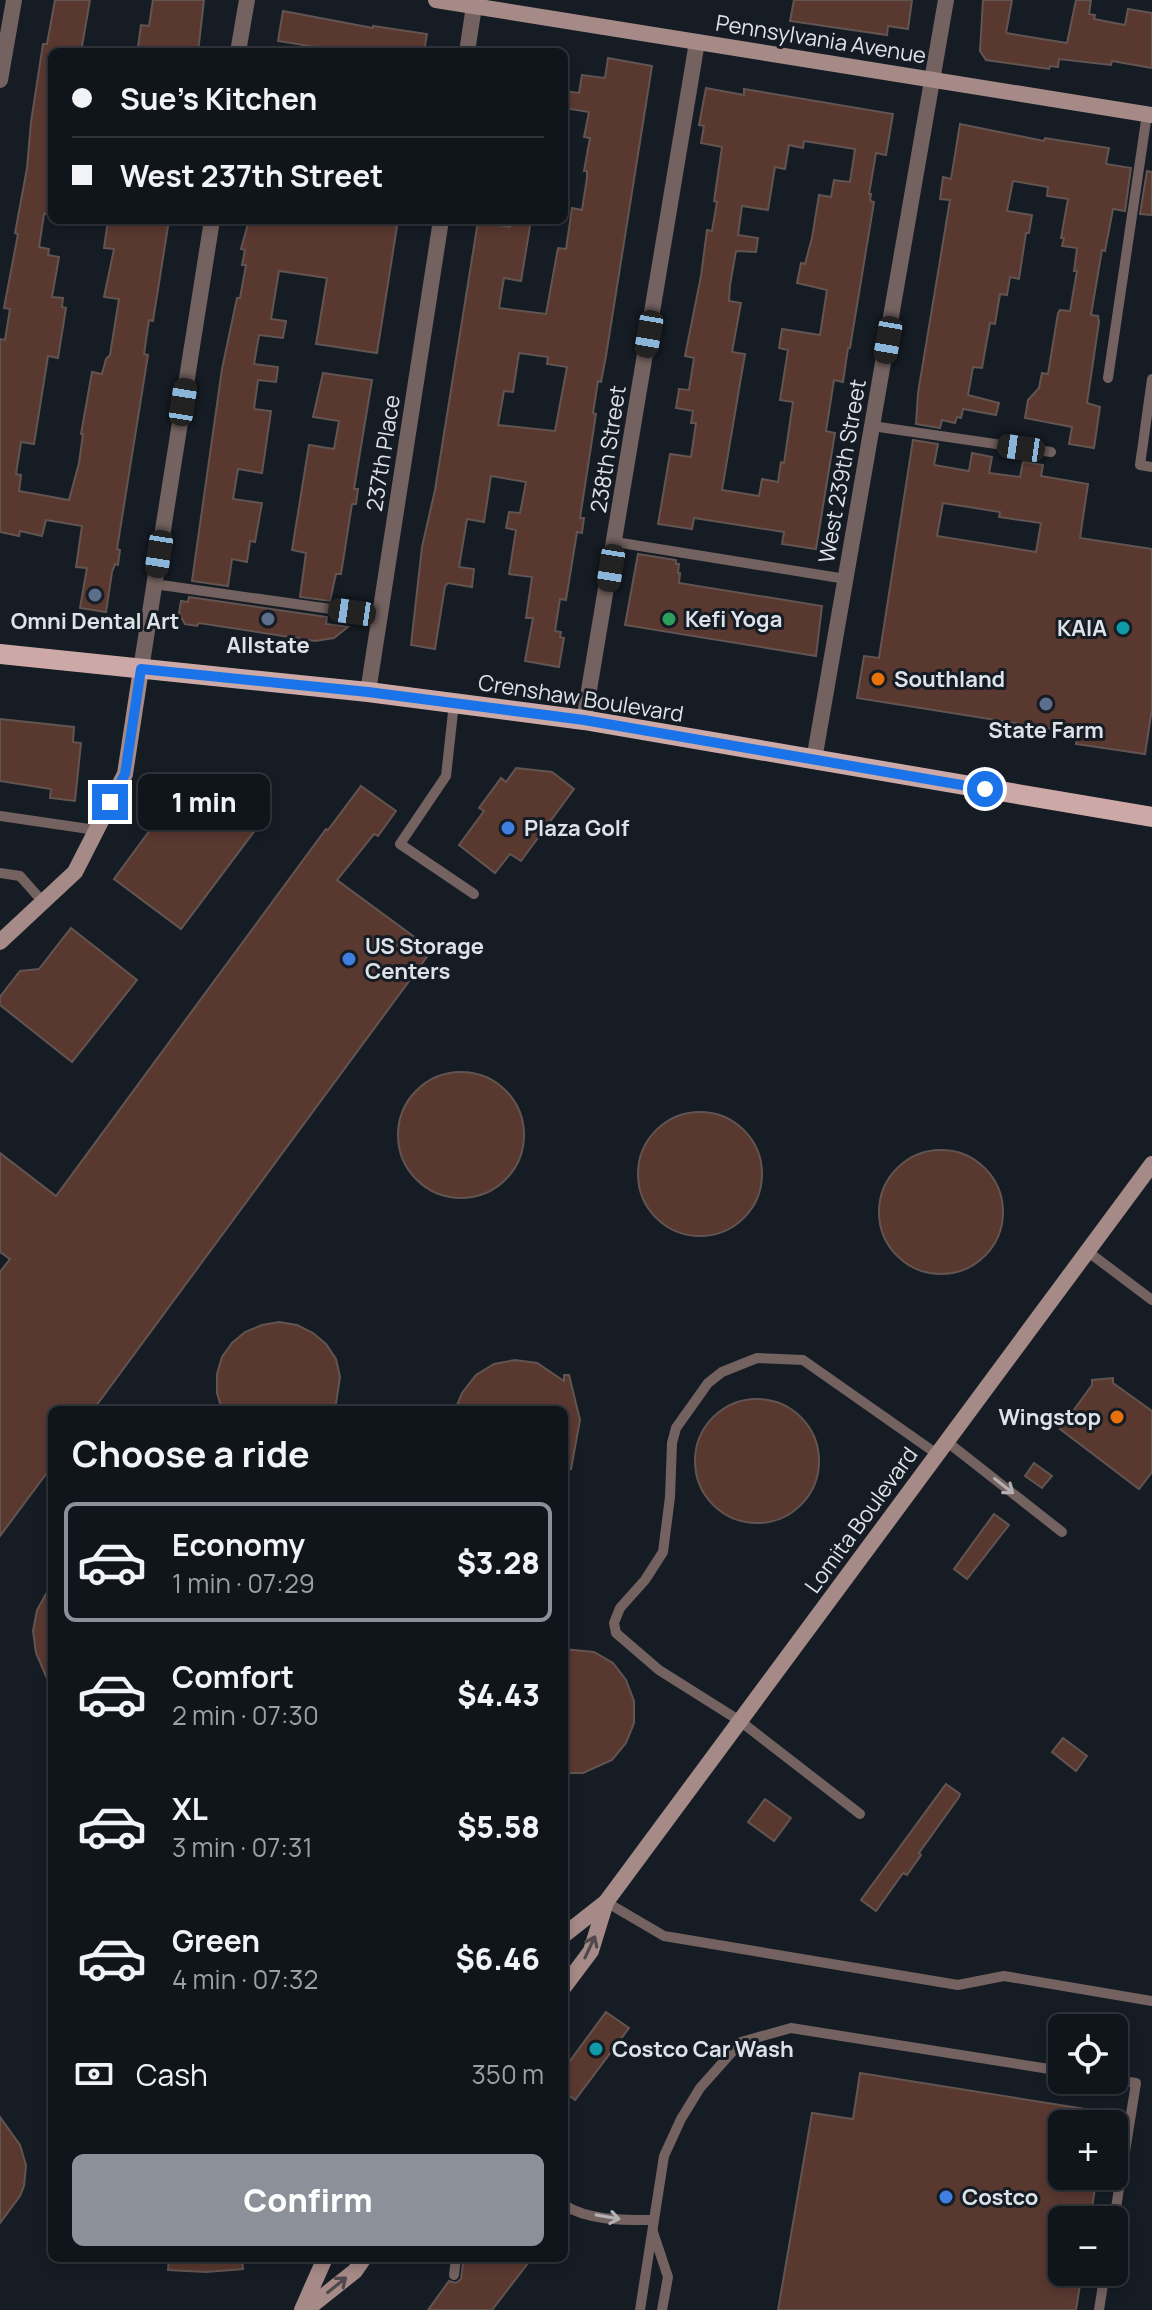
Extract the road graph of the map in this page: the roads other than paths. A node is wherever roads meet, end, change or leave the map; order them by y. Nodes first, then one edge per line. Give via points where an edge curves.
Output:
1 (14, 0) edge
2 (247, 0) edge
3 (436, 0) edge
4 (946, 0) edge
5 (474, 6) junction
6 (697, 42) junction
7 (239, 48) edge
8 (468, 48) edge
9 (0, 80) edge
10 (933, 80) junction
11 (1150, 114) edge
12 (211, 224) edge
13 (440, 224) edge
14 (1108, 378) dead end
15 (1152, 379) edge
16 (872, 426) junction
17 (1051, 452) dead end
18 (1152, 467) edge
19 (615, 542) junction
20 (846, 579) junction
21 (154, 584) junction
22 (380, 616) junction
23 (0, 654) edge
24 (141, 669) junction
25 (368, 692) junction
26 (454, 703) junction
27 (584, 720) junction
28 (814, 760) junction
29 (0, 816) edge
30 (1152, 817) edge
31 (96, 830) junction
32 (0, 873) edge
33 (474, 894) dead end
34 (43, 902) junction
35 (0, 942) edge
36 (1152, 1164) edge
37 (1087, 1251) junction
38 (1152, 1300) edge
39 (941, 1448) junction
40 (1062, 1532) dead end
41 (740, 1721) junction
42 (860, 1814) dead end
43 (606, 1902) junction
44 (568, 1932) edge
45 (568, 1982) edge
46 (1152, 2001) edge
47 (1048, 2069) edge
48 (1128, 2082) edge
49 (1116, 2206) edge
50 (568, 2208) edge
51 (653, 2225) junction
52 (323, 2262) edge
53 (361, 2262) edge
54 (456, 2262) edge
55 (454, 2275) dead end
56 (1103, 2286) edge
57 (304, 2310) edge
58 (640, 2310) edge
59 (662, 2310) edge
60 (1099, 2310) edge

1 - 9 street
2 - 7 street
3 - 5 main road, Pennsylvania Avenue
4 - 10 street, West 239th Street
5 - 6 main road, Pennsylvania Avenue
5 - 8 street
6 - 10 main road, Pennsylvania Avenue
6 - 19 street, 238th Street
10 - 11 main road, Pennsylvania Avenue
10 - 16 street, West 239th Street
11 - 14 lane
12 - 21 street
13 - 22 street, 237th Place
15 - 18 lane via 1140,465
16 - 17 lane
16 - 20 street, West 239th Street
19 - 20 lane
19 - 27 street, 238th Street
20 - 28 street, West 239th Street
21 - 22 lane
21 - 24 street
22 - 25 street, 237th Place
23 - 24 main road, Crenshaw Boulevard
24 - 25 main road, Crenshaw Boulevard
24 - 31 main road via 125,774
25 - 26 main road, Crenshaw Boulevard
26 - 27 main road, Crenshaw Boulevard
26 - 33 lane via 446,776 400,844
27 - 28 main road, Crenshaw Boulevard
28 - 30 main road, Crenshaw Boulevard
29 - 31 lane
31 - 34 main road via 75,872
32 - 34 lane via 20,876
34 - 35 main road
36 - 37 main road, Lomita Boulevard
37 - 38 lane
37 - 39 main road, Lomita Boulevard
39 -> 40 lane
39 - 41 main road, Lomita Boulevard
39 - 41 lane via 803,1360 757,1358 722,1372 687,1410 672,1443 663,1552 614,1623 616,1633 659,1670
41 - 42 lane
41 - 43 main road, Lomita Boulevard
43 - 44 main road, Lomita Boulevard
45 -> 43 main road, Lomita Boulevard via 591,1951
43 - 46 lane via 664,1936 958,1985 1004,1976
47 - 51 lane via 791,2028 741,2042 700,2088 681,2119 664,2156
48 - 49 lane via 1136,2083
50 -> 51 lane
51 - 58 lane
51 - 59 lane via 668,2277
52 - 57 main road
57 -> 53 main road
54 - 55 lane
56 - 60 lane

